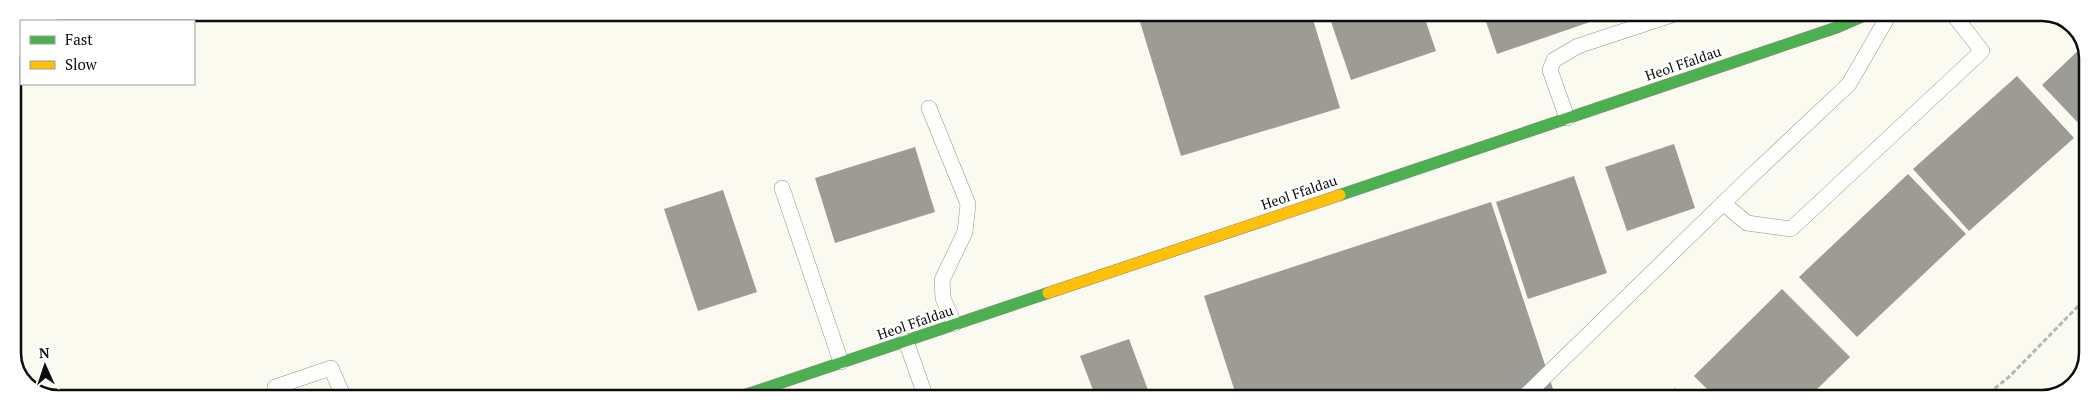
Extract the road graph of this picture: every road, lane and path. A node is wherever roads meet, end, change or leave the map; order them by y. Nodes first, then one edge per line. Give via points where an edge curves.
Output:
1 (1639, 21) edge
2 (1852, 21) edge
3 (1885, 21) edge
4 (1958, 21) edge
5 (929, 108) dead end
6 (1567, 118) junction
7 (782, 188) dead end
8 (1723, 203) junction
9 (2079, 305) edge
10 (954, 324) junction
11 (906, 341) junction
12 (841, 362) junction
13 (276, 390) edge
14 (341, 390) edge
15 (759, 390) edge
16 (923, 390) edge
17 (1531, 390) edge
18 (1993, 390) edge

1 - 6 lane via 1578,46 1554,60 1550,70
2 - 6 street, Heol Ffaldau
3 - 8 lane via 1849,84
4 - 8 lane via 1982,51 1791,228 1747,223
5 - 10 lane via 968,204 965,232 942,280 943,298
6 - 10 street, Heol Ffaldau
7 - 12 lane
8 - 17 lane
9 - 18 path
10 - 11 street, Heol Ffaldau
11 - 12 street, Heol Ffaldau
11 - 16 lane
12 - 15 street, Heol Ffaldau
13 - 14 lane via 275,387 331,368

